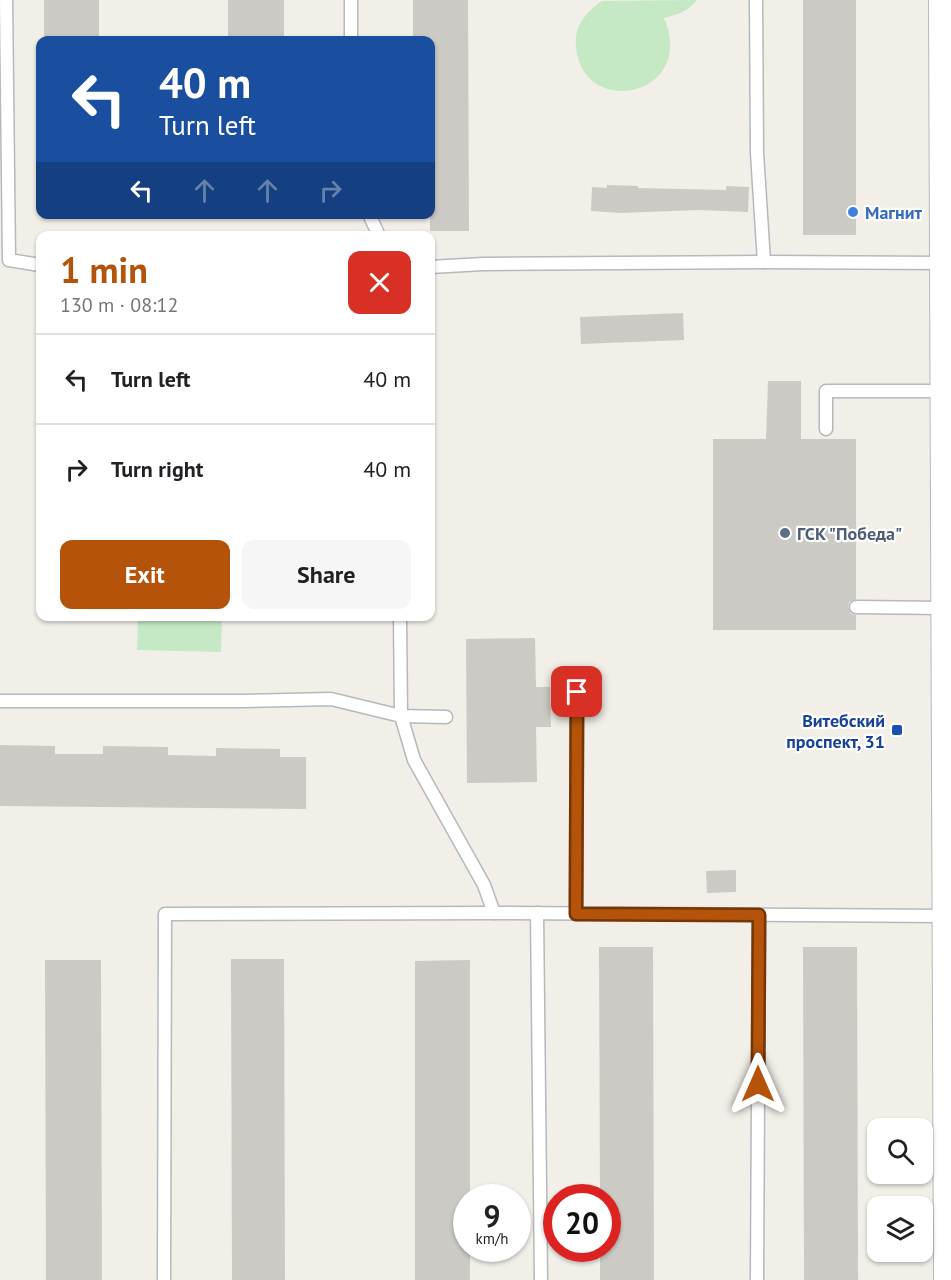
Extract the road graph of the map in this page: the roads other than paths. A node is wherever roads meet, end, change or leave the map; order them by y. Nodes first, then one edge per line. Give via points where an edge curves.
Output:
1 (6, 0) edge
2 (351, 0) edge
3 (756, 0) edge
4 (942, 0) edge
5 (351, 36) edge
6 (764, 262) junction
7 (5, 263) edge
8 (943, 263) junction
9 (36, 265) edge
10 (435, 267) edge
11 (944, 391) junction
12 (826, 429) dead end
13 (856, 607) dead end
14 (944, 608) junction
15 (400, 621) edge
16 (578, 678) dead end
17 (0, 701) edge
18 (401, 717) junction
19 (446, 717) dead end
20 (494, 913) junction
21 (537, 913) junction
22 (576, 914) junction
23 (759, 915) junction
24 (945, 916) junction
25 (164, 1280) edge
26 (541, 1280) edge
27 (757, 1280) edge
28 (947, 1280) edge

1 - 7 lane
2 - 5 lane
3 - 6 lane via 757,153
4 - 8 street
6 - 8 lane
6 - 10 lane
7 - 9 lane
8 - 11 street
11 - 12 lane via 826,391
11 - 14 street
13 - 14 lane
14 - 24 street
15 - 18 lane
16 - 22 lane
17 - 18 lane via 331,699
18 - 19 lane
18 - 20 lane via 414,760 484,885
20 - 21 lane
20 - 25 lane via 165,914
21 - 22 lane
21 - 26 lane
22 - 23 lane
23 - 24 lane
23 - 27 lane
24 - 28 street

